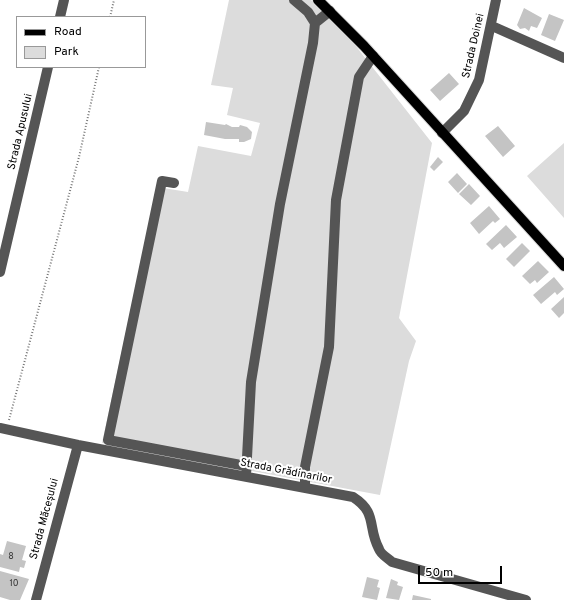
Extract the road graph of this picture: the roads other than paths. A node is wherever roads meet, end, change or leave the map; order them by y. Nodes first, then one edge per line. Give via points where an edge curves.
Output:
1 (64, 0) edge
2 (294, 0) edge
3 (318, 0) edge
4 (496, 0) edge
5 (330, 11) junction
6 (60, 16) edge
7 (315, 23) junction
8 (492, 26) junction
9 (373, 56) junction
10 (564, 58) edge
11 (48, 68) edge
12 (442, 134) junction
13 (174, 183) dead end
14 (564, 266) edge
15 (0, 272) edge
16 (3, 428) edge
17 (78, 445) junction
18 (246, 471) junction
19 (305, 487) junction
20 (36, 600) edge
21 (526, 600) edge

1 - 6 street
2 - 7 street via 308,12
3 - 5 main road
4 - 8 street, Strada Doinei
5 - 7 street
5 - 9 main road
7 - 18 street via 280,204 251,382
8 - 10 street
8 - 12 street, Strada Doinei via 480,80 464,111
9 - 12 main road
9 - 19 street via 359,77 336,200 329,347 305,467
11 - 15 street, Strada Apusului
12 - 14 main road
13 - 18 street via 162,181 108,440
16 - 17 street, Strada Grădinarilor
17 - 18 street, Strada Grădinarilor
17 - 20 street, Strada Măceșului
18 - 19 street, Strada Grădinarilor
19 - 21 street, Strada Grădinarilor via 353,497 363,503 369,511 378,549 392,562

